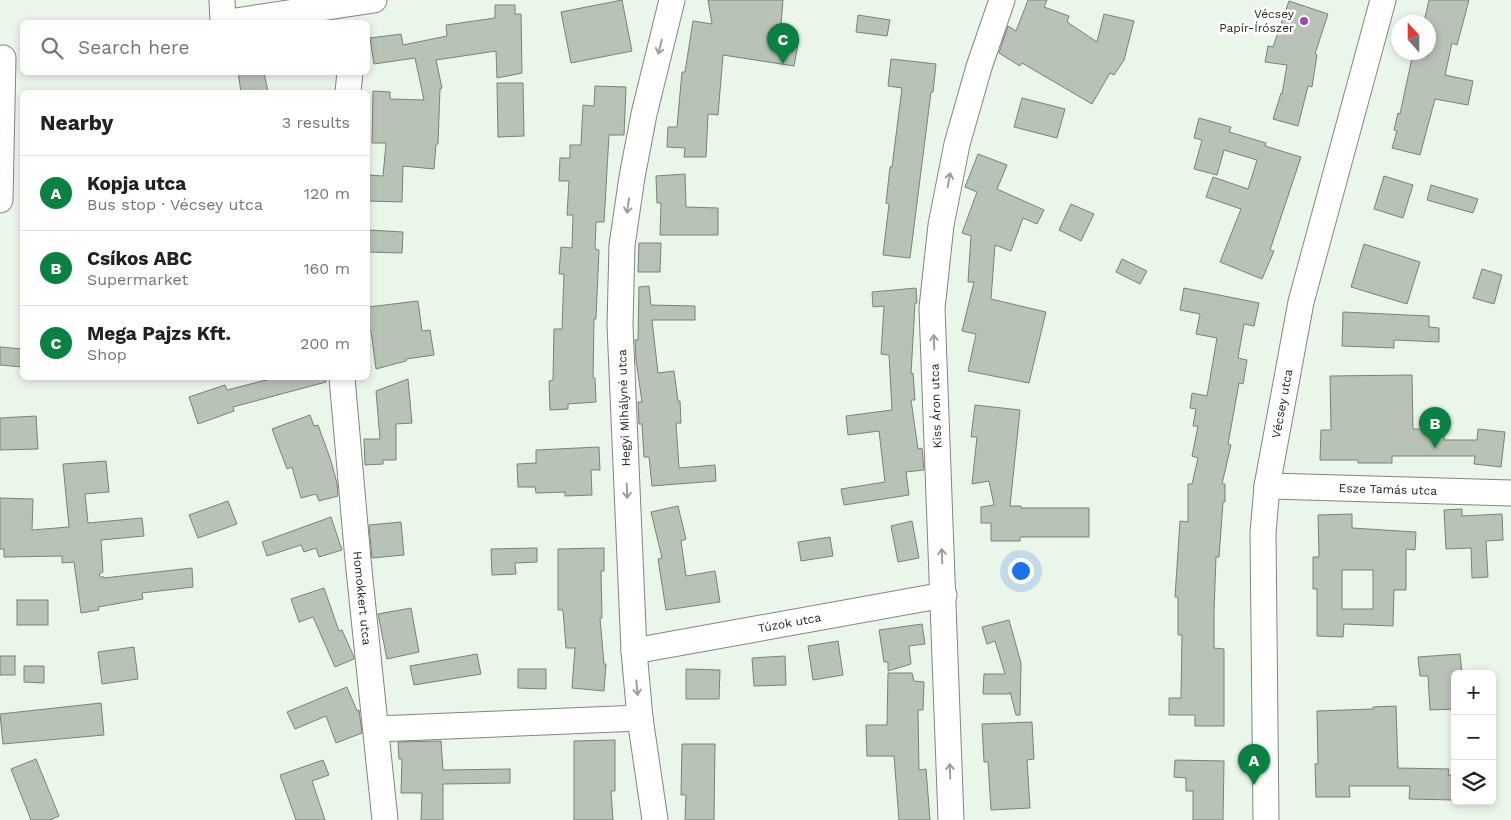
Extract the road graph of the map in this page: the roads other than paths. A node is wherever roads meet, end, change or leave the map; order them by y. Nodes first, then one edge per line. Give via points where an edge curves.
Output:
1 (222, 0) edge
2 (672, 0) edge
3 (1002, 0) edge
4 (1383, 0) edge
5 (360, 9) edge
6 (223, 20) edge
7 (249, 20) edge
8 (8, 57) edge
9 (350, 75) edge
10 (348, 90) edge
11 (0, 200) edge
12 (342, 380) edge
13 (1267, 486) junction
14 (1511, 493) edge
15 (944, 595) junction
16 (634, 651) junction
17 (640, 718) junction
18 (376, 729) junction
19 (385, 820) edge
20 (656, 820) edge
21 (951, 820) edge
22 (1266, 820) edge

1 - 6 street
2 -> 16 street, Hegyi Mihályné utca via 644,114 622,245 620,325
15 -> 3 street, Kiss Áron utca via 932,308 941,225 957,144
4 - 13 street, Vécsey utca via 1301,302
5 - 7 street
8 - 11 street
9 - 10 street
12 - 18 street, Homokkert utca
13 - 14 street, Esze Tamás utca
13 - 22 street, Vécsey utca via 1263,533
15 - 16 street, Túzok utca
21 -> 15 street, Kiss Áron utca
16 -> 17 street, Hegyi Mihályné utca
17 - 18 street
17 - 20 street, Hegyi Mihályné utca
18 - 19 street, Homokkert utca

